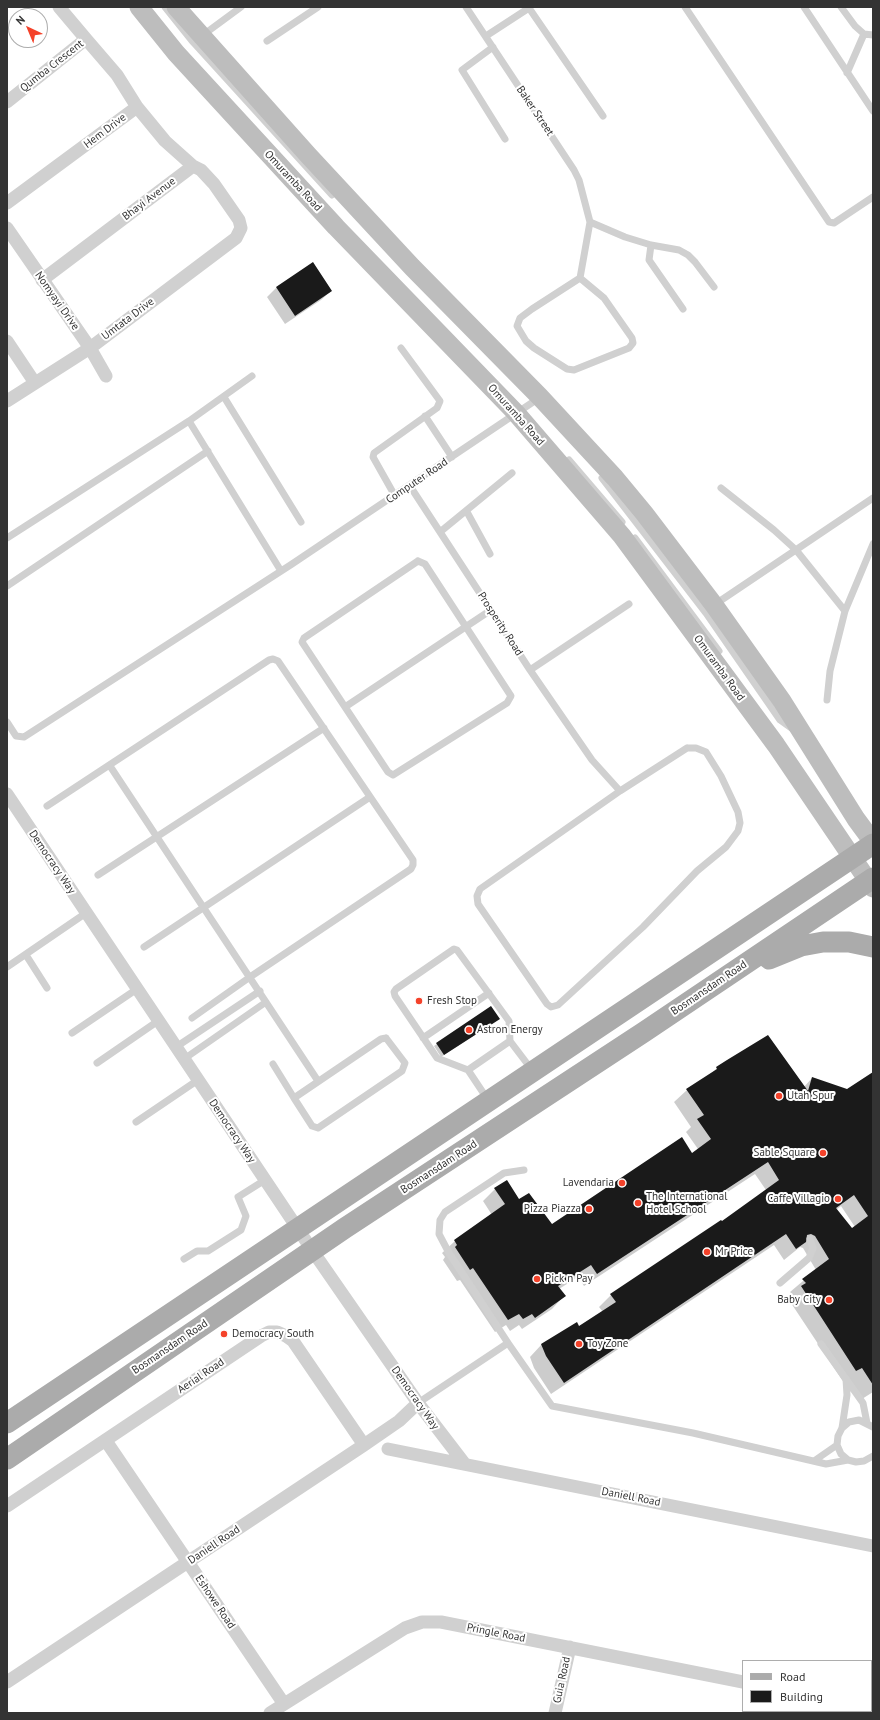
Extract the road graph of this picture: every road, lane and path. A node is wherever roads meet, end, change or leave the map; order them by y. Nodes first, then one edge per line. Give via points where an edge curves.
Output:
1 (59, 7) edge
2 (139, 7) edge
3 (165, 7) edge
4 (176, 7) edge
5 (241, 7) edge
6 (318, 7) edge
7 (466, 7) edge
8 (685, 7) edge
9 (804, 7) edge
10 (841, 7) edge
11 (529, 8) edge
12 (864, 34) junction
13 (873, 35) edge
14 (201, 36) junction
15 (486, 36) junction
16 (86, 39) junction
17 (266, 41) dead end
18 (493, 47) junction
19 (188, 54) dead end
20 (847, 73) junction
21 (7, 102) edge
22 (137, 107) junction
23 (873, 111) edge
24 (603, 116) dead end
25 (505, 139) dead end
26 (193, 166) junction
27 (873, 197) edge
28 (320, 198) dead end
29 (335, 198) dead end
30 (7, 203) edge
31 (590, 222) junction
32 (7, 228) edge
33 (651, 245) junction
34 (385, 250) dead end
35 (580, 278) junction
36 (42, 280) junction
37 (714, 287) dead end
38 (424, 306) dead end
39 (683, 309) dead end
40 (472, 327) junction
41 (7, 341) edge
42 (90, 348) junction
43 (401, 348) dead end
44 (106, 376) dead end
45 (252, 376) dead end
46 (35, 383) junction
47 (224, 397) junction
48 (7, 401) edge
49 (545, 406) junction
50 (519, 411) junction
51 (425, 416) junction
52 (189, 421) junction
53 (543, 432) dead end
54 (208, 451) junction
55 (563, 454) dead end
56 (452, 457) junction
57 (596, 471) dead end
58 (512, 473) dead end
59 (410, 486) junction
60 (721, 488) dead end
61 (395, 496) junction
62 (873, 498) edge
63 (467, 512) junction
64 (301, 522) dead end
65 (440, 532) junction
66 (7, 538) edge
67 (873, 544) edge
68 (796, 550) junction
69 (490, 554) dead end
70 (281, 571) junction
71 (7, 586) edge
72 (629, 604) dead end
73 (714, 606) junction
74 (491, 610) junction
75 (845, 611) junction
76 (466, 627) junction
77 (721, 655) dead end
78 (530, 670) junction
79 (742, 685) dead end
80 (827, 700) dead end
81 (345, 707) junction
82 (7, 722) edge
83 (324, 728) junction
84 (803, 735) junction
85 (776, 745) junction
86 (110, 766) junction
87 (620, 791) junction
88 (7, 794) edge
89 (370, 797) junction
90 (47, 806) dead end
91 (157, 836) junction
92 (873, 843) edge
93 (853, 858) junction
94 (98, 874) dead end
95 (871, 882) edge
96 (204, 908) junction
97 (86, 913) junction
98 (144, 947) dead end
99 (873, 947) edge
100 (26, 955) junction
101 (7, 968) edge
102 (250, 977) junction
103 (715, 984) junction
104 (47, 988) dead end
105 (137, 989) junction
106 (260, 991) junction
107 (489, 993) junction
108 (266, 1002) junction
109 (192, 1018) dead end
110 (158, 1021) junction
111 (72, 1032) dead end
112 (423, 1038) junction
113 (510, 1041) junction
114 (176, 1047) junction
115 (184, 1059) junction
116 (97, 1063) dead end
117 (273, 1064) dead end
118 (468, 1070) junction
119 (533, 1072) junction
120 (198, 1080) junction
121 (318, 1081) junction
122 (294, 1098) junction
123 (490, 1102) junction
124 (136, 1122) dead end
125 (524, 1170) dead end
126 (264, 1180) junction
127 (297, 1229) junction
128 (810, 1239) dead end
129 (312, 1250) junction
130 (184, 1259) dead end
131 (780, 1283) dead end
132 (508, 1342) junction
133 (821, 1344) dead end
134 (846, 1380) junction
135 (418, 1404) junction
136 (7, 1423) edge
137 (870, 1425) edge
138 (842, 1428) junction
139 (106, 1441) junction
140 (364, 1445) junction
141 (837, 1445) junction
142 (388, 1449) dead end
143 (873, 1456) edge
144 (7, 1459) edge
145 (848, 1460) junction
146 (814, 1461) junction
147 (464, 1463) junction
148 (7, 1506) edge
149 (873, 1546) edge
150 (188, 1563) junction
151 (570, 1647) junction
152 (7, 1682) edge
153 (742, 1682) edge
154 (284, 1704) junction
155 (270, 1713) edge
156 (555, 1713) edge

1 - 16 street
2 - 50 main road, Omuramba Road via 176,53 336,227
3 - 29 lane via 193,42
4 - 14 main road
5 - 14 lane
6 - 17 lane
7 - 15 lane, Baker Street
8 - 27 lane via 829,222 834,223
9 - 20 lane
10 - 12 lane
11 - 15 lane
11 - 24 lane
12 - 13 lane
12 - 20 lane
14 - 40 main road via 402,256
15 - 18 lane, Baker Street
16 - 21 street, Qumba Crescent
16 - 22 street, Qumba Crescent via 117,75
18 - 25 lane via 462,70
18 - 31 lane, Baker Street via 574,170
19 - 28 lane via 222,95
20 - 23 lane
22 - 26 street, Hem Drive via 160,136
22 - 30 street, Hem Drive
26 - 36 street, Bhayi Avenue
26 - 42 street, Umtata Drive via 201,170 214,184 237,216 241,228 236,238
31 - 33 lane
31 - 35 lane
32 - 36 street, Nomyayi Drive
33 - 37 lane via 679,250 688,255
33 - 39 lane via 649,260
34 - 40 lane via 452,318
35 - 35 lane via 532,308 520,318 517,326 526,341 534,348 567,369 574,370 629,348 633,343 604,298
36 - 42 street, Nomyayi Drive
38 - 50 lane
40 - 49 main road
41 - 46 street
42 - 44 street, Nomyayi Drive
42 - 46 street, Umtata Drive
43 - 51 lane via 440,402 437,408
45 - 47 lane
46 - 48 street, Umtata Drive
47 - 52 lane
47 - 64 lane
49 - 50 lane, Computer Road
49 - 73 main road via 625,490
50 - 53 lane
50 - 56 lane, Computer Road
50 - 85 main road, Omuramba Road via 622,536
51 - 56 lane
51 - 61 lane via 374,453 373,457
52 - 54 lane
52 - 66 lane
54 - 70 lane
54 - 71 lane
55 - 77 lane via 630,532
56 - 59 lane, Computer Road
57 - 84 lane via 706,612 780,720
58 - 63 lane
59 - 61 lane, Computer Road
59 - 65 lane, Prosperity Road
60 - 68 lane
61 - 70 lane, Computer Road
62 - 68 lane
63 - 65 lane
63 - 69 lane
65 - 74 lane, Prosperity Road
67 - 75 lane
68 - 73 lane
68 - 75 lane
70 - 82 lane, Computer Road via 24,737 16,736
72 - 78 lane
73 - 84 main road via 782,701
74 - 76 lane
74 - 78 lane, Prosperity Road
75 - 80 lane via 831,664
76 - 81 lane
76 - 81 lane via 425,564 418,561 304,638 302,642
76 - 81 lane via 509,691 511,696 507,703 393,775 388,772
78 - 87 lane, Prosperity Road via 592,760
79 - 85 lane
83 - 86 lane via 278,661 273,659
83 - 89 lane
83 - 91 lane
84 - 92 main road
85 - 93 main road, Omuramba Road
86 - 90 lane
86 - 91 lane
87 - 87 lane via 688,748 701,749 728,787 738,812 738,831 726,847 697,871 643,927 558,1005 551,1007 478,904 478,892 484,885
88 - 97 street, Democracy Way
89 - 96 lane
89 - 102 lane via 413,860 411,869
91 - 94 lane
91 - 96 lane
92 - 93 main road
93 - 95 main road, Omuramba Road
93 - 119 main road
95 - 103 main road, Bosmansdam Road
96 - 98 lane
96 - 102 lane
97 - 100 lane
97 - 105 street, Democracy Way
99 - 103 main road via 849,942 824,942 801,946
100 - 101 lane
100 - 104 lane
102 - 106 lane
102 - 109 lane
103 - 129 main road, Bosmansdam Road
105 - 110 street, Democracy Way
105 - 111 lane
106 - 108 lane
106 - 114 lane
107 - 112 lane
107 - 112 lane via 457,950 453,950 394,990 395,996
107 - 113 lane via 509,1021
108 - 115 lane
108 - 121 lane
110 - 114 street, Democracy Way
110 - 116 lane
112 - 118 lane via 440,1060
113 - 118 lane
113 - 119 lane
114 - 115 street, Democracy Way
115 - 120 street, Democracy Way
117 - 122 lane
118 - 123 lane
119 - 123 main road
120 - 124 lane
120 - 126 street, Democracy Way
121 - 122 lane
121 - 122 lane via 383,1038 388,1039 405,1063 402,1071 318,1128 312,1126
123 - 127 main road
125 - 132 lane via 504,1174 445,1212 440,1220 439,1234 449,1253
126 - 127 street, Democracy Way
126 - 130 lane via 238,1197 246,1216 241,1230 208,1251 198,1251
127 - 129 street, Democracy Way
127 - 136 main road
128 - 131 lane via 813,1248 809,1258
129 - 135 street, Democracy Way
129 - 144 main road, Bosmansdam Road
132 - 135 lane
132 - 146 lane via 552,1406 694,1433
133 - 134 lane
134 - 137 lane via 863,1403
134 - 138 lane via 847,1395
135 - 140 street, Daniell Road via 399,1421
135 - 147 street, Democracy Way
137 - 138 lane via 858,1420
138 - 141 lane
139 - 140 street, Aerial Road via 261,1336 277,1332 293,1341
139 - 148 street, Aerial Road
139 - 150 street, Eshowe Road
140 - 150 street, Daniell Road
141 - 145 lane via 841,1454
141 - 146 lane
142 - 147 street, Daniell Road
143 - 145 lane via 864,1461
145 - 146 lane via 826,1464
147 - 149 street, Daniell Road
150 - 152 street, Daniell Road
150 - 154 street, Eshowe Road
151 - 153 street, Pringle Road
151 - 154 street, Pringle Road via 441,1622 422,1622 405,1628
151 - 156 street, Guia Road
154 - 155 street, Pringle Road

